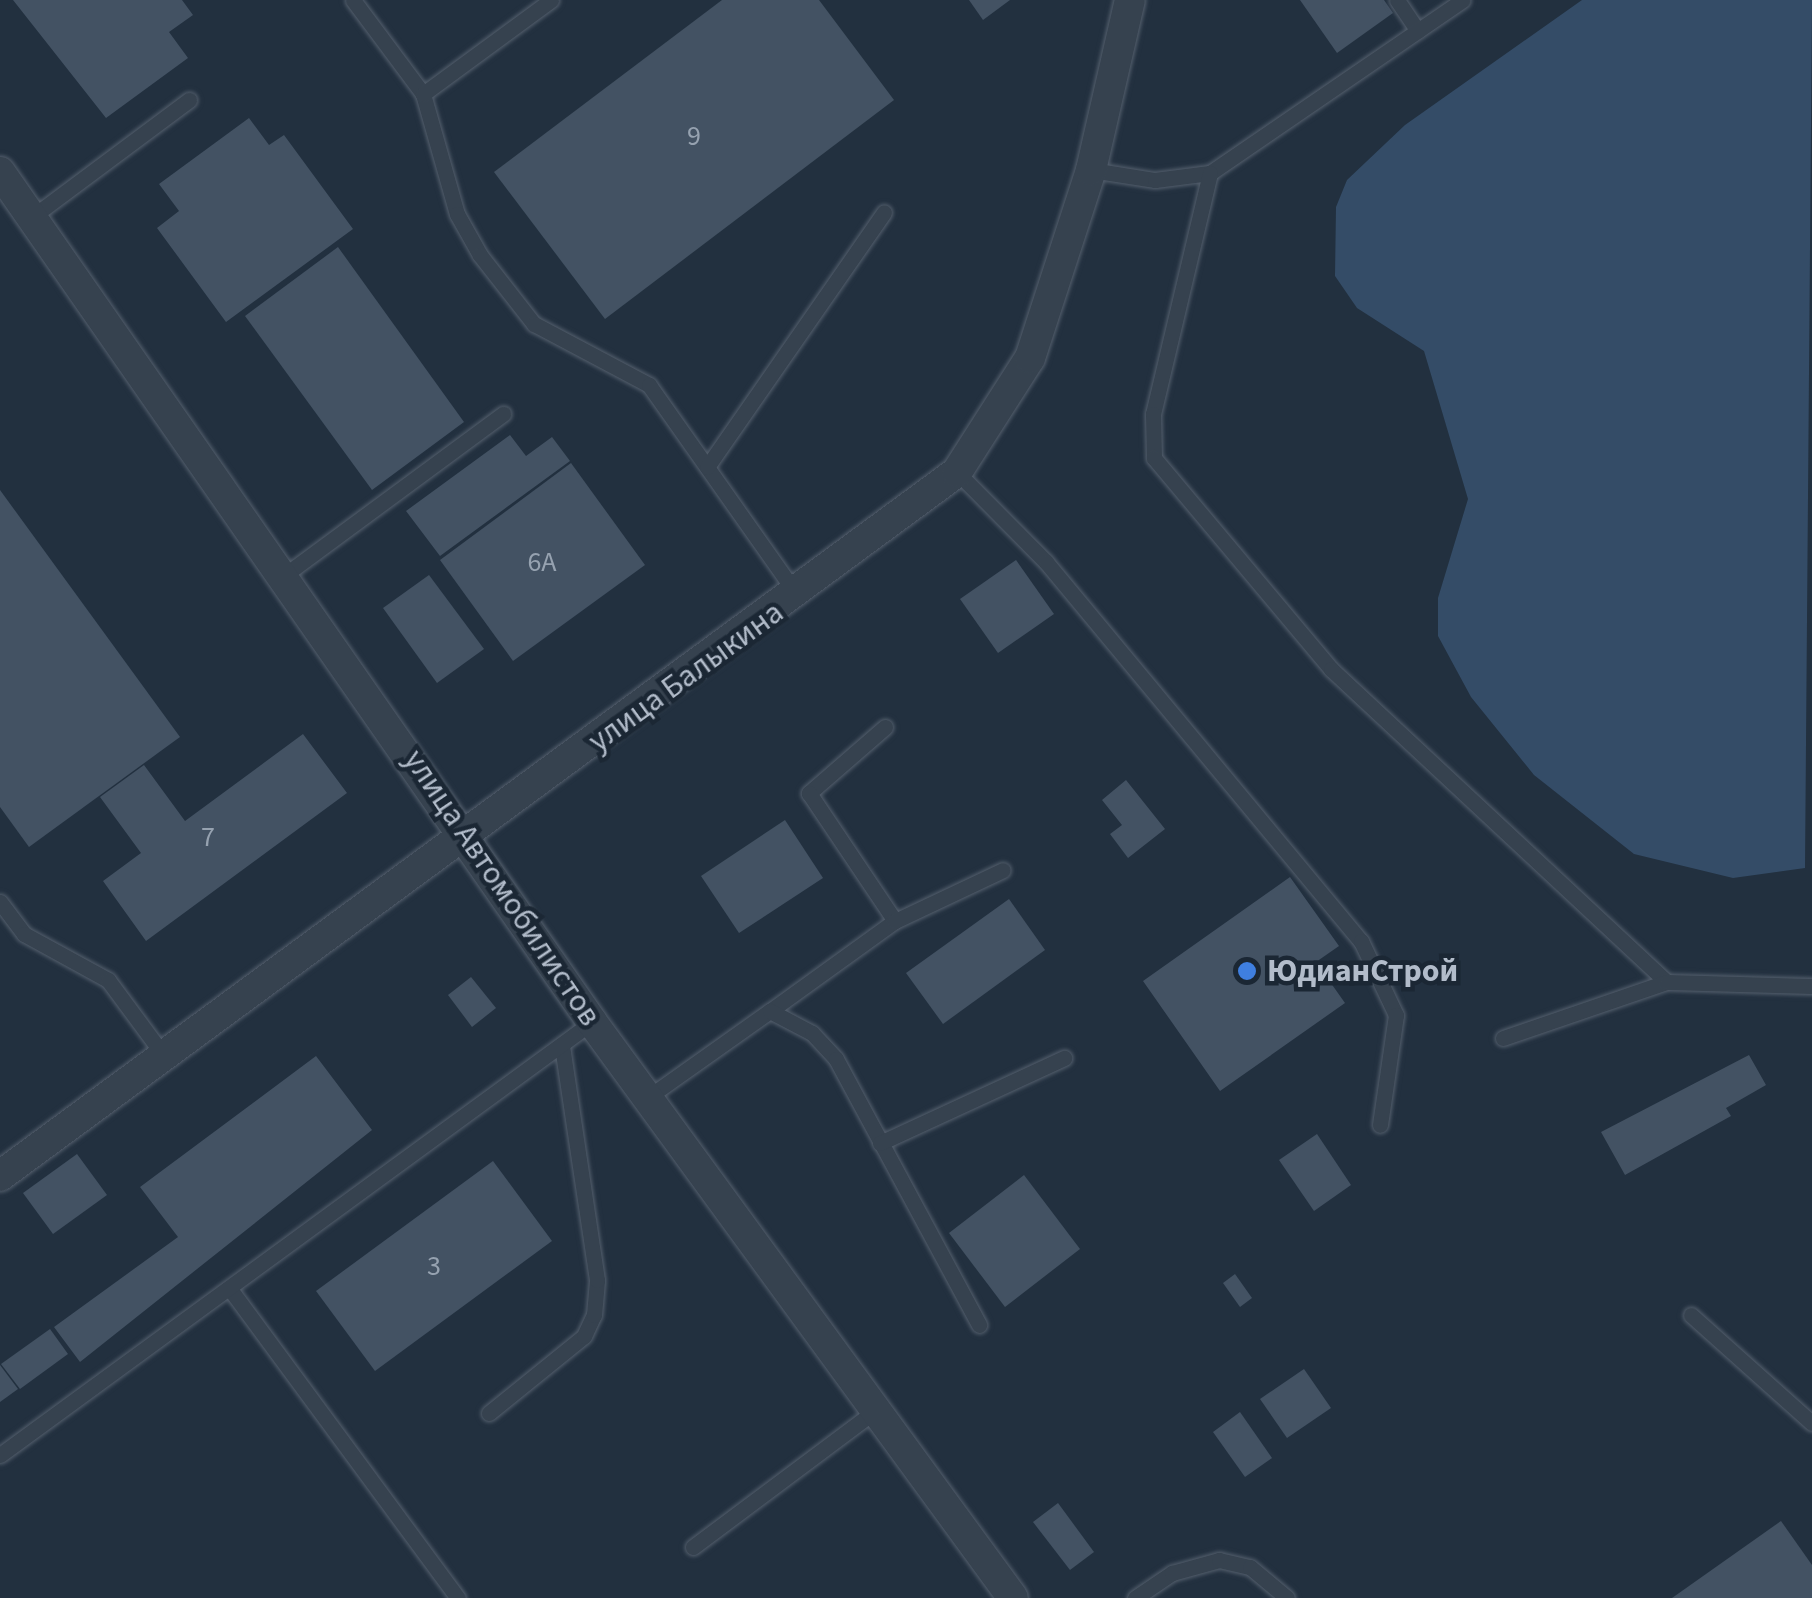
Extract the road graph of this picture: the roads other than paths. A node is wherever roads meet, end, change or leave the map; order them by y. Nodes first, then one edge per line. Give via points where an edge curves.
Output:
1 (353, 0) edge
2 (551, 0) edge
3 (1398, 0) edge
4 (1463, 0) edge
5 (1121, 8) edge
6 (1418, 31) junction
7 (423, 94) junction
8 (189, 100) dead end
9 (1091, 170) junction
10 (0, 172) edge
11 (1210, 174) junction
12 (884, 212) dead end
13 (32, 217) junction
14 (502, 414) dead end
15 (707, 467) junction
16 (957, 472) junction
17 (286, 574) junction
18 (798, 594) junction
19 (885, 728) dead end
20 (465, 840) junction
21 (1003, 870) dead end
22 (0, 902) edge
23 (895, 921) junction
24 (1667, 982) junction
25 (1812, 986) edge
26 (770, 1011) junction
27 (592, 1022) junction
28 (1503, 1038) dead end
29 (562, 1044) junction
30 (165, 1057) junction
31 (1064, 1058) dead end
32 (647, 1098) junction
33 (1380, 1125) dead end
34 (880, 1143) junction
35 (0, 1176) edge
36 (230, 1289) junction
37 (1691, 1315) dead end
38 (979, 1325) dead end
39 (875, 1411) junction
40 (488, 1413) dead end
41 (1812, 1423) edge
42 (0, 1454) edge
43 (692, 1546) dead end
44 (458, 1598) edge
45 (1013, 1598) edge
46 (1135, 1598) edge
47 (1286, 1598) edge

1 - 7 lane
2 - 7 lane
3 - 6 lane
4 - 6 lane
5 - 9 street, улица Балыкина
6 - 11 lane
7 - 15 lane via 457,214 480,255 534,324 648,385
8 - 13 lane
9 - 11 lane via 1155,180
9 - 16 street, улица Балыкина via 1030,358
10 - 13 street, улица Автомобилистов
11 - 24 lane via 1153,414 1154,458 1330,669
12 - 15 lane
13 - 17 street, улица Автомобилистов
14 - 17 lane
15 - 18 lane
16 - 18 street, улица Балыкина
16 - 33 lane via 1046,562 1360,941 1396,1015
17 - 20 street, улица Автомобилистов
18 - 20 street, улица Балыкина
19 - 23 lane via 809,794
20 - 27 street, улица Автомобилистов
20 - 30 street, улица Балыкина
21 - 23 lane
22 - 30 lane via 24,934 108,980
23 - 26 lane
24 - 25 lane
24 - 28 lane
26 - 32 lane
26 - 34 lane via 812,1033 836,1060
27 - 29 lane
27 - 32 street, улица Автомобилистов
29 - 36 lane
29 - 40 lane via 598,1280 594,1315 584,1336
30 - 35 street, улица Балыкина
31 - 34 lane
32 - 39 street, улица Автомобилистов
34 - 38 lane
36 - 42 lane
36 - 44 lane
37 - 41 lane
39 - 43 lane
39 - 45 street, улица Автомобилистов
46 - 47 lane via 1172,1573 1220,1560 1250,1567

